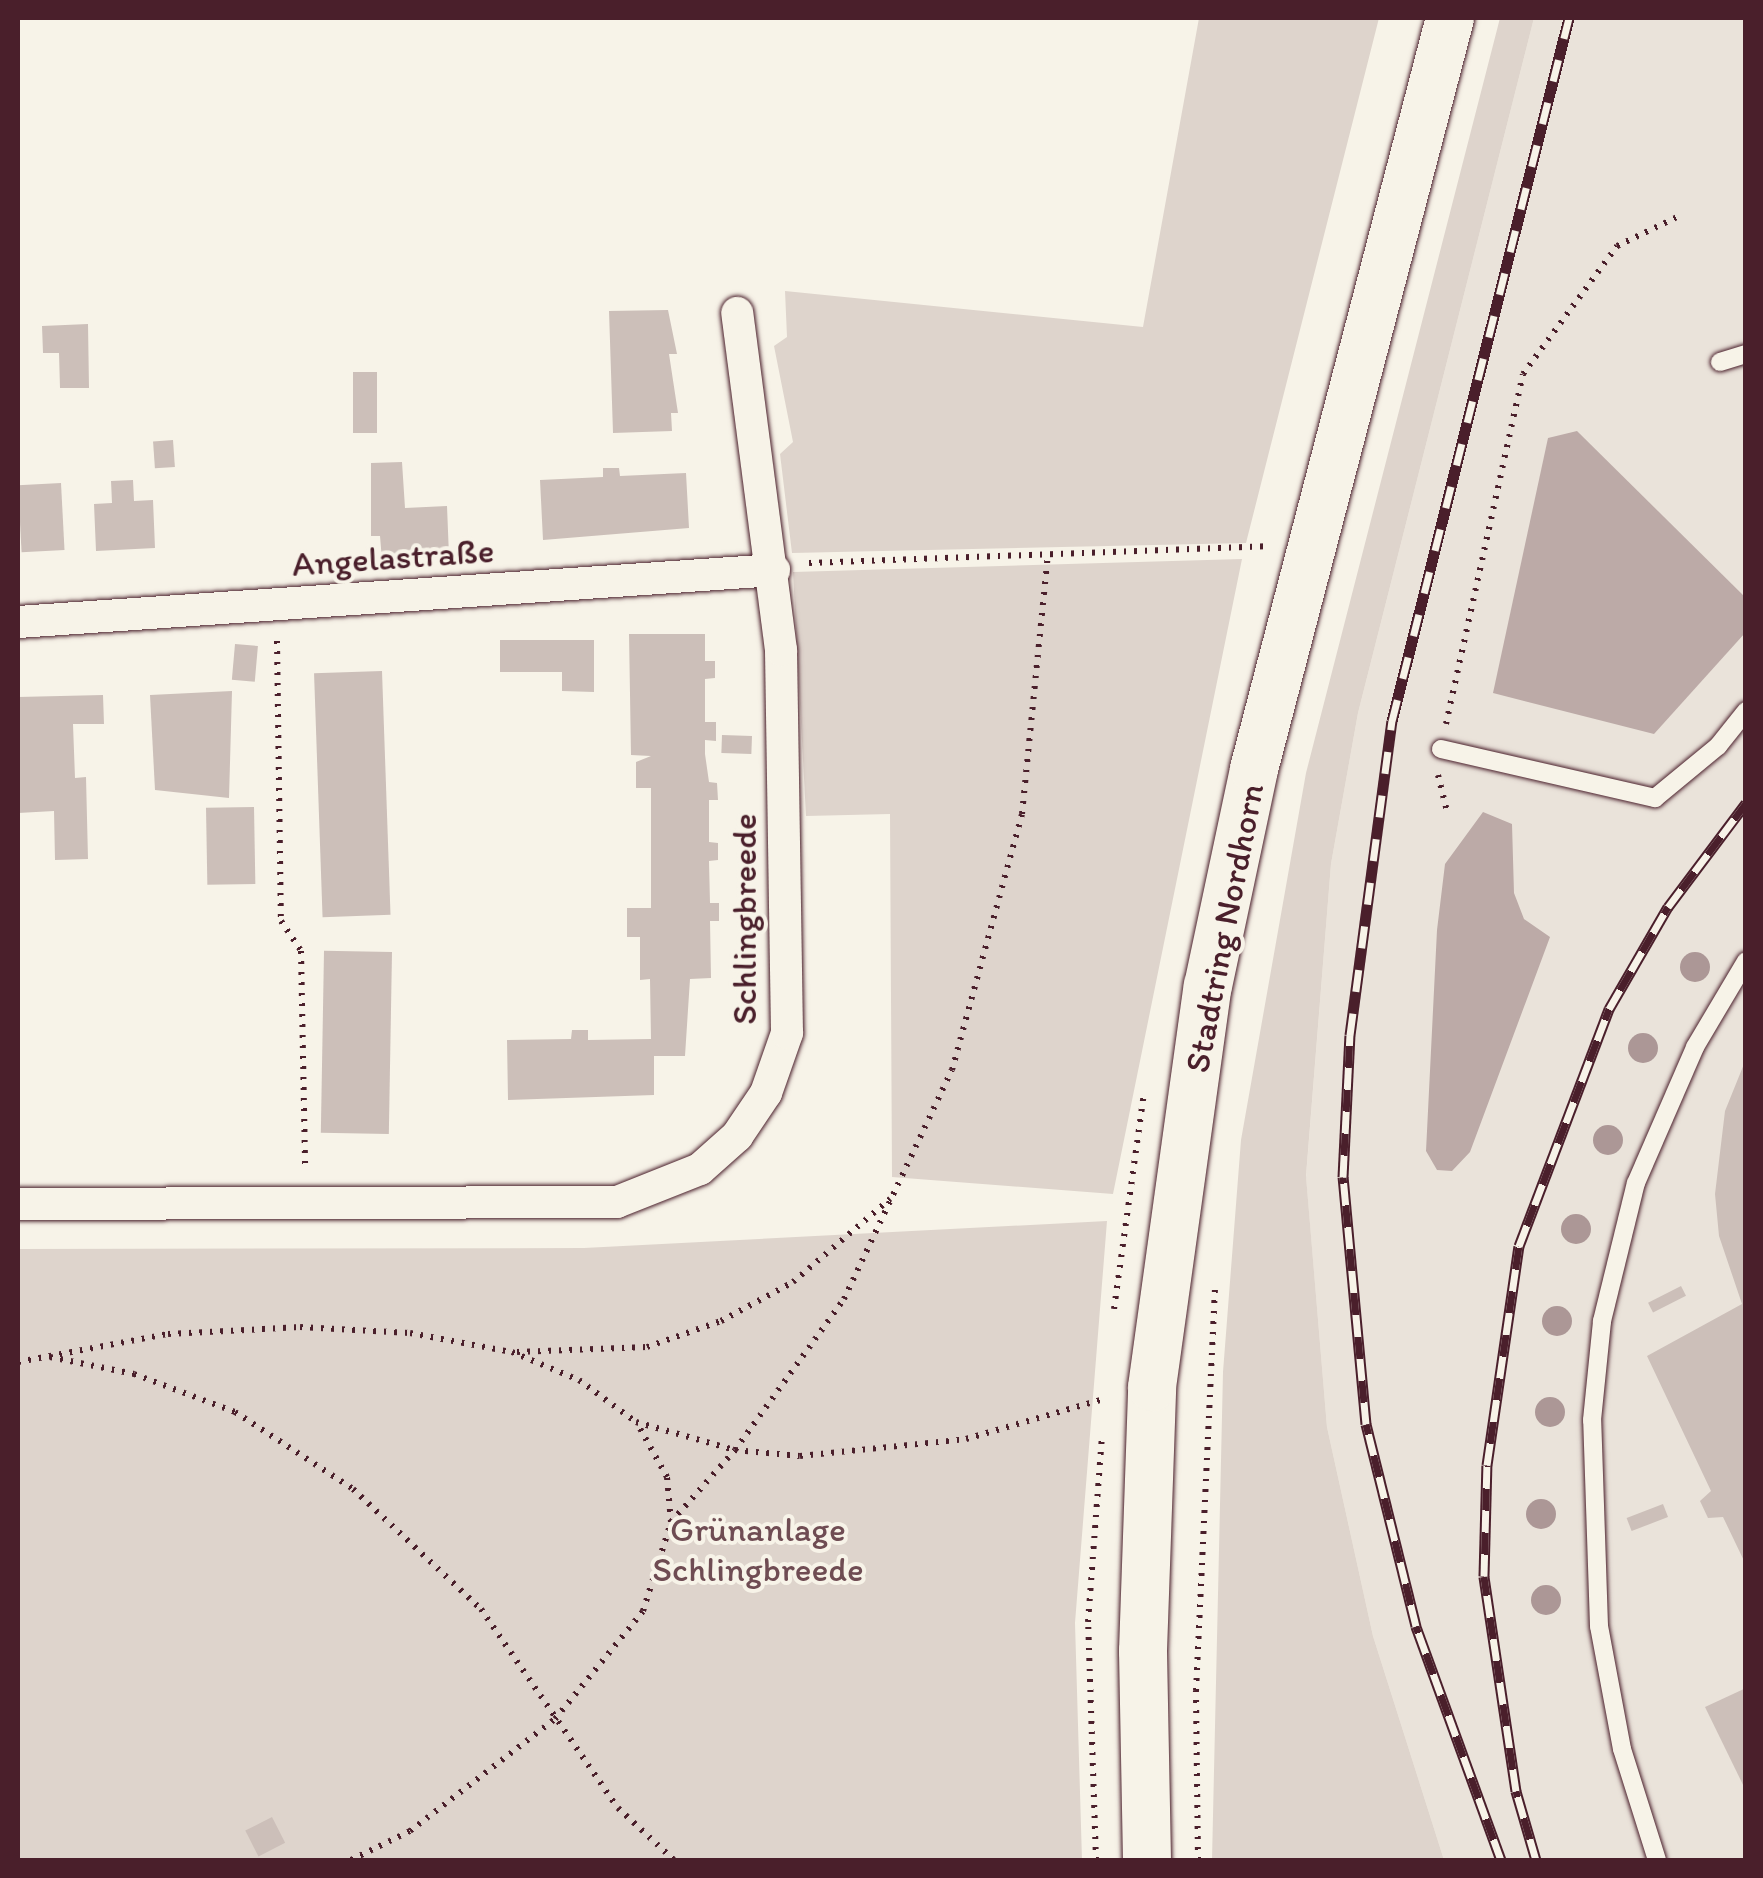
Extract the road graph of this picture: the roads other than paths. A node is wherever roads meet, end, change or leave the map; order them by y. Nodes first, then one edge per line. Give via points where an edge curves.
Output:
1 (1450, 18) edge
2 (736, 314) dead end
3 (1746, 354) edge
4 (1720, 362) dead end
5 (774, 570) junction
6 (18, 622) edge
7 (1746, 710) edge
8 (1441, 749) road end
9 (1746, 961) edge
10 (18, 1204) edge
11 (1147, 1860) edge
12 (1657, 1860) edge

1 - 11 main road, Stadtring Nordhorn via 1254,769 1208,986 1152,1387 1143,1652
2 - 5 street, Schlingbreede
3 - 4 lane
5 - 6 street, Angelastraße
5 - 10 street, Schlingbreede via 787,1033 766,1093 738,1136 700,1169 617,1202
7 - 8 lane via 1718,746 1655,798
9 - 12 lane via 1695,1046 1636,1182 1602,1321 1592,1420 1598,1626 1622,1749

